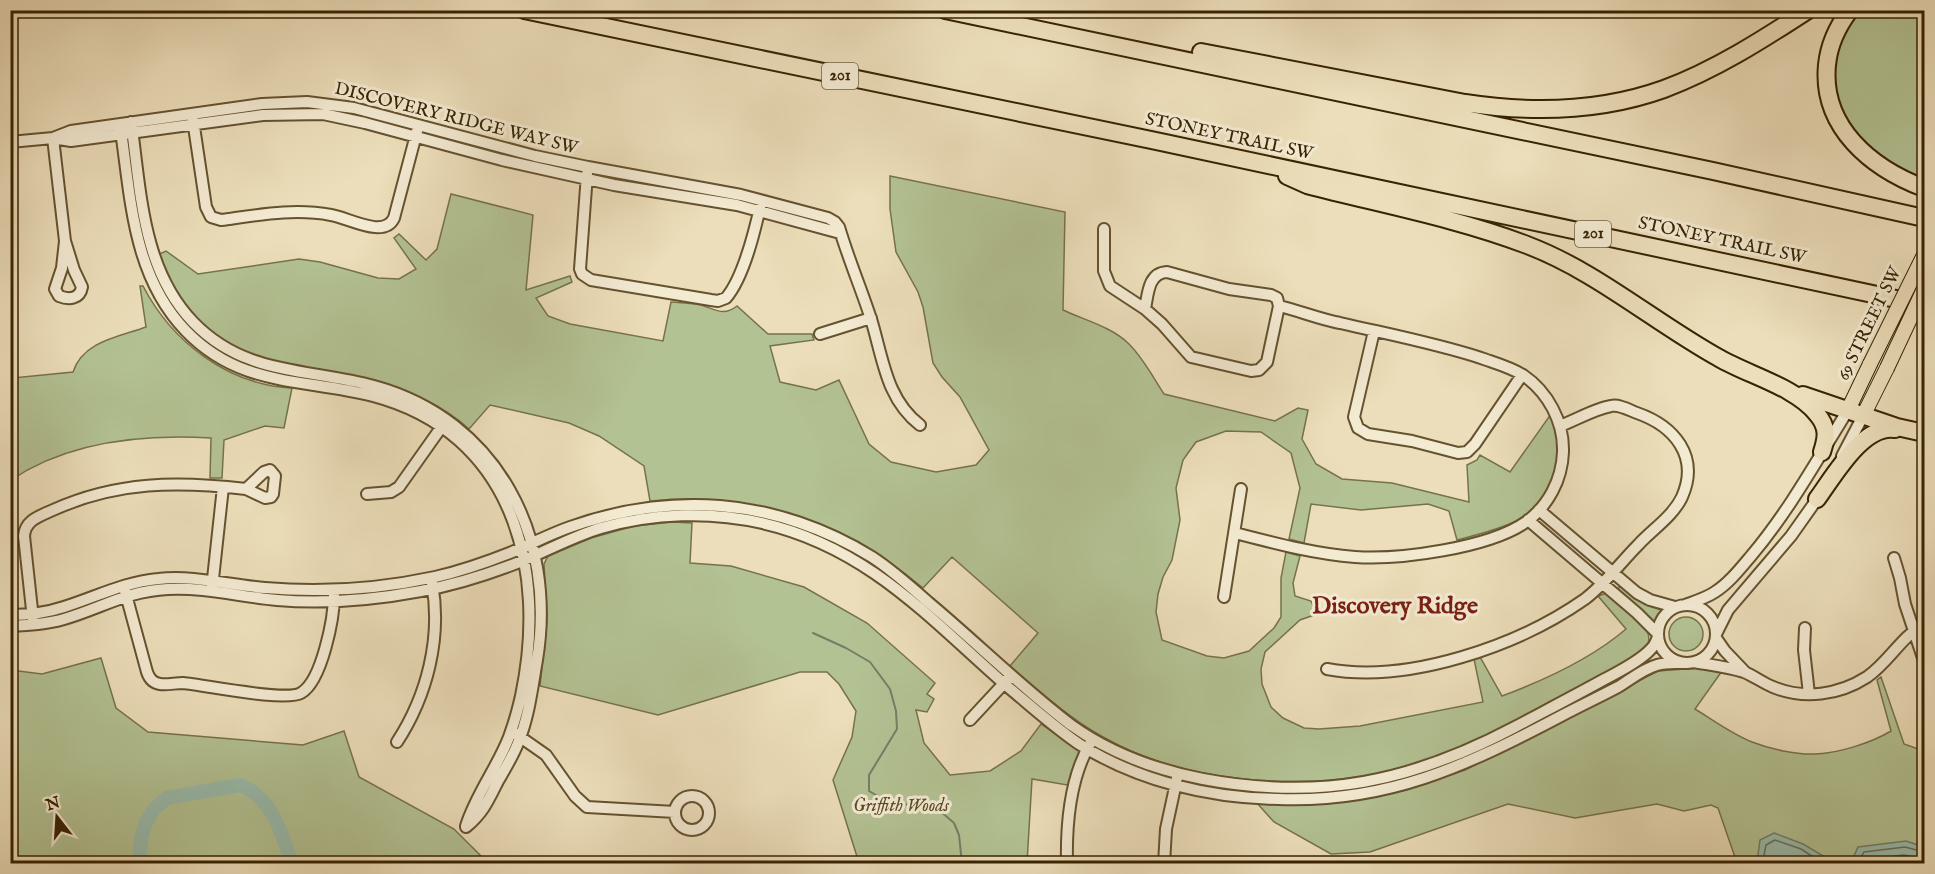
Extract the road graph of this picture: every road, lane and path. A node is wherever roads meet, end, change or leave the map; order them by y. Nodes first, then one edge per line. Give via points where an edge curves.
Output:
1 (524, 10) edge
2 (945, 10) edge
3 (983, 10) edge
4 (1809, 10) edge
5 (1850, 10) edge
6 (307, 108) junction
7 (193, 113) junction
8 (194, 125) junction
9 (419, 126) junction
10 (127, 129) junction
11 (416, 137) junction
12 (53, 138) junction
13 (10, 142) edge
14 (505, 149) junction
15 (502, 160) junction
16 (1262, 164) junction
17 (588, 167) junction
18 (587, 179) junction
19 (1924, 188) edge
20 (675, 189) junction
21 (761, 205) junction
22 (1924, 218) edge
23 (1104, 229) dead end
24 (65, 241) junction
25 (1924, 255) edge
26 (1924, 289) edge
27 (1924, 305) edge
28 (1279, 306) junction
29 (1145, 309) junction
30 (871, 318) junction
31 (1374, 331) junction
32 (820, 334) dead end
33 (1522, 375) junction
34 (1768, 382) junction
35 (1856, 413) junction
36 (444, 424) junction
37 (920, 425) dead end
38 (1560, 426) junction
39 (1924, 433) edge
40 (1822, 452) junction
41 (224, 487) junction
42 (246, 489) dead end
43 (1241, 489) dead end
44 (367, 494) dead end
45 (1817, 499) junction
46 (1534, 515) junction
47 (1235, 533) junction
48 (529, 551) junction
49 (1894, 558) dead end
50 (1613, 573) junction
51 (432, 583) junction
52 (1603, 584) junction
53 (212, 586) junction
54 (124, 590) junction
55 (334, 596) junction
56 (1224, 597) dead end
57 (1680, 606) junction
58 (10, 615) edge
59 (33, 619) junction
60 (1924, 624) edge
61 (10, 626) edge
62 (1805, 628) dead end
63 (1914, 631) junction
64 (1658, 635) junction
65 (1716, 636) junction
66 (1924, 661) edge
67 (1689, 662) junction
68 (1326, 669) dead end
69 (1746, 673) junction
70 (1008, 679) junction
71 (1809, 694) junction
72 (970, 720) dead end
73 (514, 737) junction
74 (397, 742) dead end
75 (1090, 744) junction
76 (1176, 779) junction
77 (675, 812) dead end
78 (1067, 864) edge
79 (1164, 864) edge

1 - 16 highway, STONEY TRAIL SW / 201
2 - 22 highway
3 - 4 highway via 1465,103 1551,109 1613,103 1665,89 1730,58
5 - 19 highway via 1828,50 1827,90 1835,117 1847,137 1868,158
6 - 7 street, DISCOVERY RIDGE WAY SW via 262,104
6 - 8 street, DISCOVERY RIDGE WAY SW
6 - 9 street, DISCOVERY RIDGE WAY SW via 354,108
6 - 11 street, DISCOVERY RIDGE WAY SW
7 - 8 street
7 - 10 street, DISCOVERY RIDGE WAY SW
8 - 10 street, DISCOVERY RIDGE WAY SW
8 - 11 street via 206,207 211,217 221,220 299,211 384,227 394,218
9 - 11 street
9 - 14 street, DISCOVERY RIDGE WAY SW
10 - 12 street, DISCOVERY RIDGE WAY SW via 71,141
10 - 36 street via 141,255 152,283 186,331 219,357 255,374 371,391
11 - 15 street, DISCOVERY RIDGE WAY SW
12 - 13 street, DISCOVERY RIDGE WAY SW
12 - 24 street
14 - 15 street
14 - 17 street, DISCOVERY RIDGE WAY SW
15 - 18 street, DISCOVERY RIDGE WAY SW
16 - 27 highway, STONEY TRAIL SW / 201
16 - 34 highway via 1307,185 1469,226 1530,246 1587,274 1717,358
17 - 18 street
17 - 20 street, DISCOVERY RIDGE WAY SW
18 - 20 street, DISCOVERY RIDGE WAY SW
18 - 21 street via 582,274 591,280 711,300 726,298 746,258
20 - 21 street, DISCOVERY RIDGE WAY SW
21 - 30 street, DISCOVERY RIDGE WAY SW via 840,233
23 - 29 street via 1107,282
24 - 24 street via 55,289 59,297 72,298 82,287
25 - 35 main road, 69 STREET SW, bridge via 1870,364
26 - 35 main road, 69 STREET SW, bridge via 1887,368
28 - 29 street via 1277,298 1271,295 1229,289 1167,272 1152,278
28 - 29 street via 1267,362 1254,371 1191,357
28 - 31 street
30 - 32 street
30 - 37 street, DISCOVERY RIDGE WAY SW via 892,391 902,408
31 - 33 street via 1461,352
31 - 33 street via 1354,417 1365,434 1467,452
33 - 38 street via 1547,398
34 - 35 highway
34 - 40 highway via 1802,399 1817,414 1827,437
35 - 39 highway
35 - 40 street
35 - 45 street
36 - 44 street via 399,487
36 - 48 street via 486,462
38 - 46 street via 1563,446 1559,476 1550,496
38 - 50 street via 1617,406 1659,423 1683,449 1687,476 1680,501
39 - 45 highway via 1890,428 1871,434
40 - 57 street via 1806,482 1743,565 1715,592
41 - 42 street
41 - 53 street
41 - 59 street via 168,483 128,487 71,503 30,522 24,536
43 - 47 street
45 - 65 street via 1728,610
46 - 47 street via 1505,533 1444,550 1396,557 1332,555
46 - 50 street
46 - 52 street
47 - 56 street
48 - 51 street via 489,573
48 - 70 street via 629,516 688,515 783,523 866,560
48 - 73 street via 533,653
49 - 63 street
50 - 52 street
50 - 57 street via 1650,600
51 - 55 street via 390,596
51 - 74 street via 434,643 428,672 415,713
52 - 64 street
52 - 68 street via 1539,626 1471,654 1367,674
53 - 54 street
53 - 55 street via 275,600
54 - 55 street via 152,681 293,695 304,690 319,664 328,640
54 - 59 street via 67,618
57 - 64 street via 1664,616
57 - 65 street via 1699,607 1709,615
58 - 59 street
59 - 61 street
60 - 63 street
62 - 71 street
63 - 66 street
63 - 71 street via 1864,679 1838,690
64 - 67 street via 1667,655
64 - 76 street via 1648,652 1617,672 1482,744 1413,771 1377,781 1308,789
65 - 67 street via 1709,653
65 - 69 street
67 - 69 street
67 - 76 street via 1653,667 1485,755 1397,787 1333,798 1279,800 1227,795
69 - 71 street via 1781,690
70 - 72 street
70 - 75 street via 1051,724
73 - 73 street via 472,808 466,827 480,816
73 - 77 street via 546,755 587,807
75 - 76 street via 1134,771
75 - 78 street via 1078,770 1073,795
76 - 79 street

